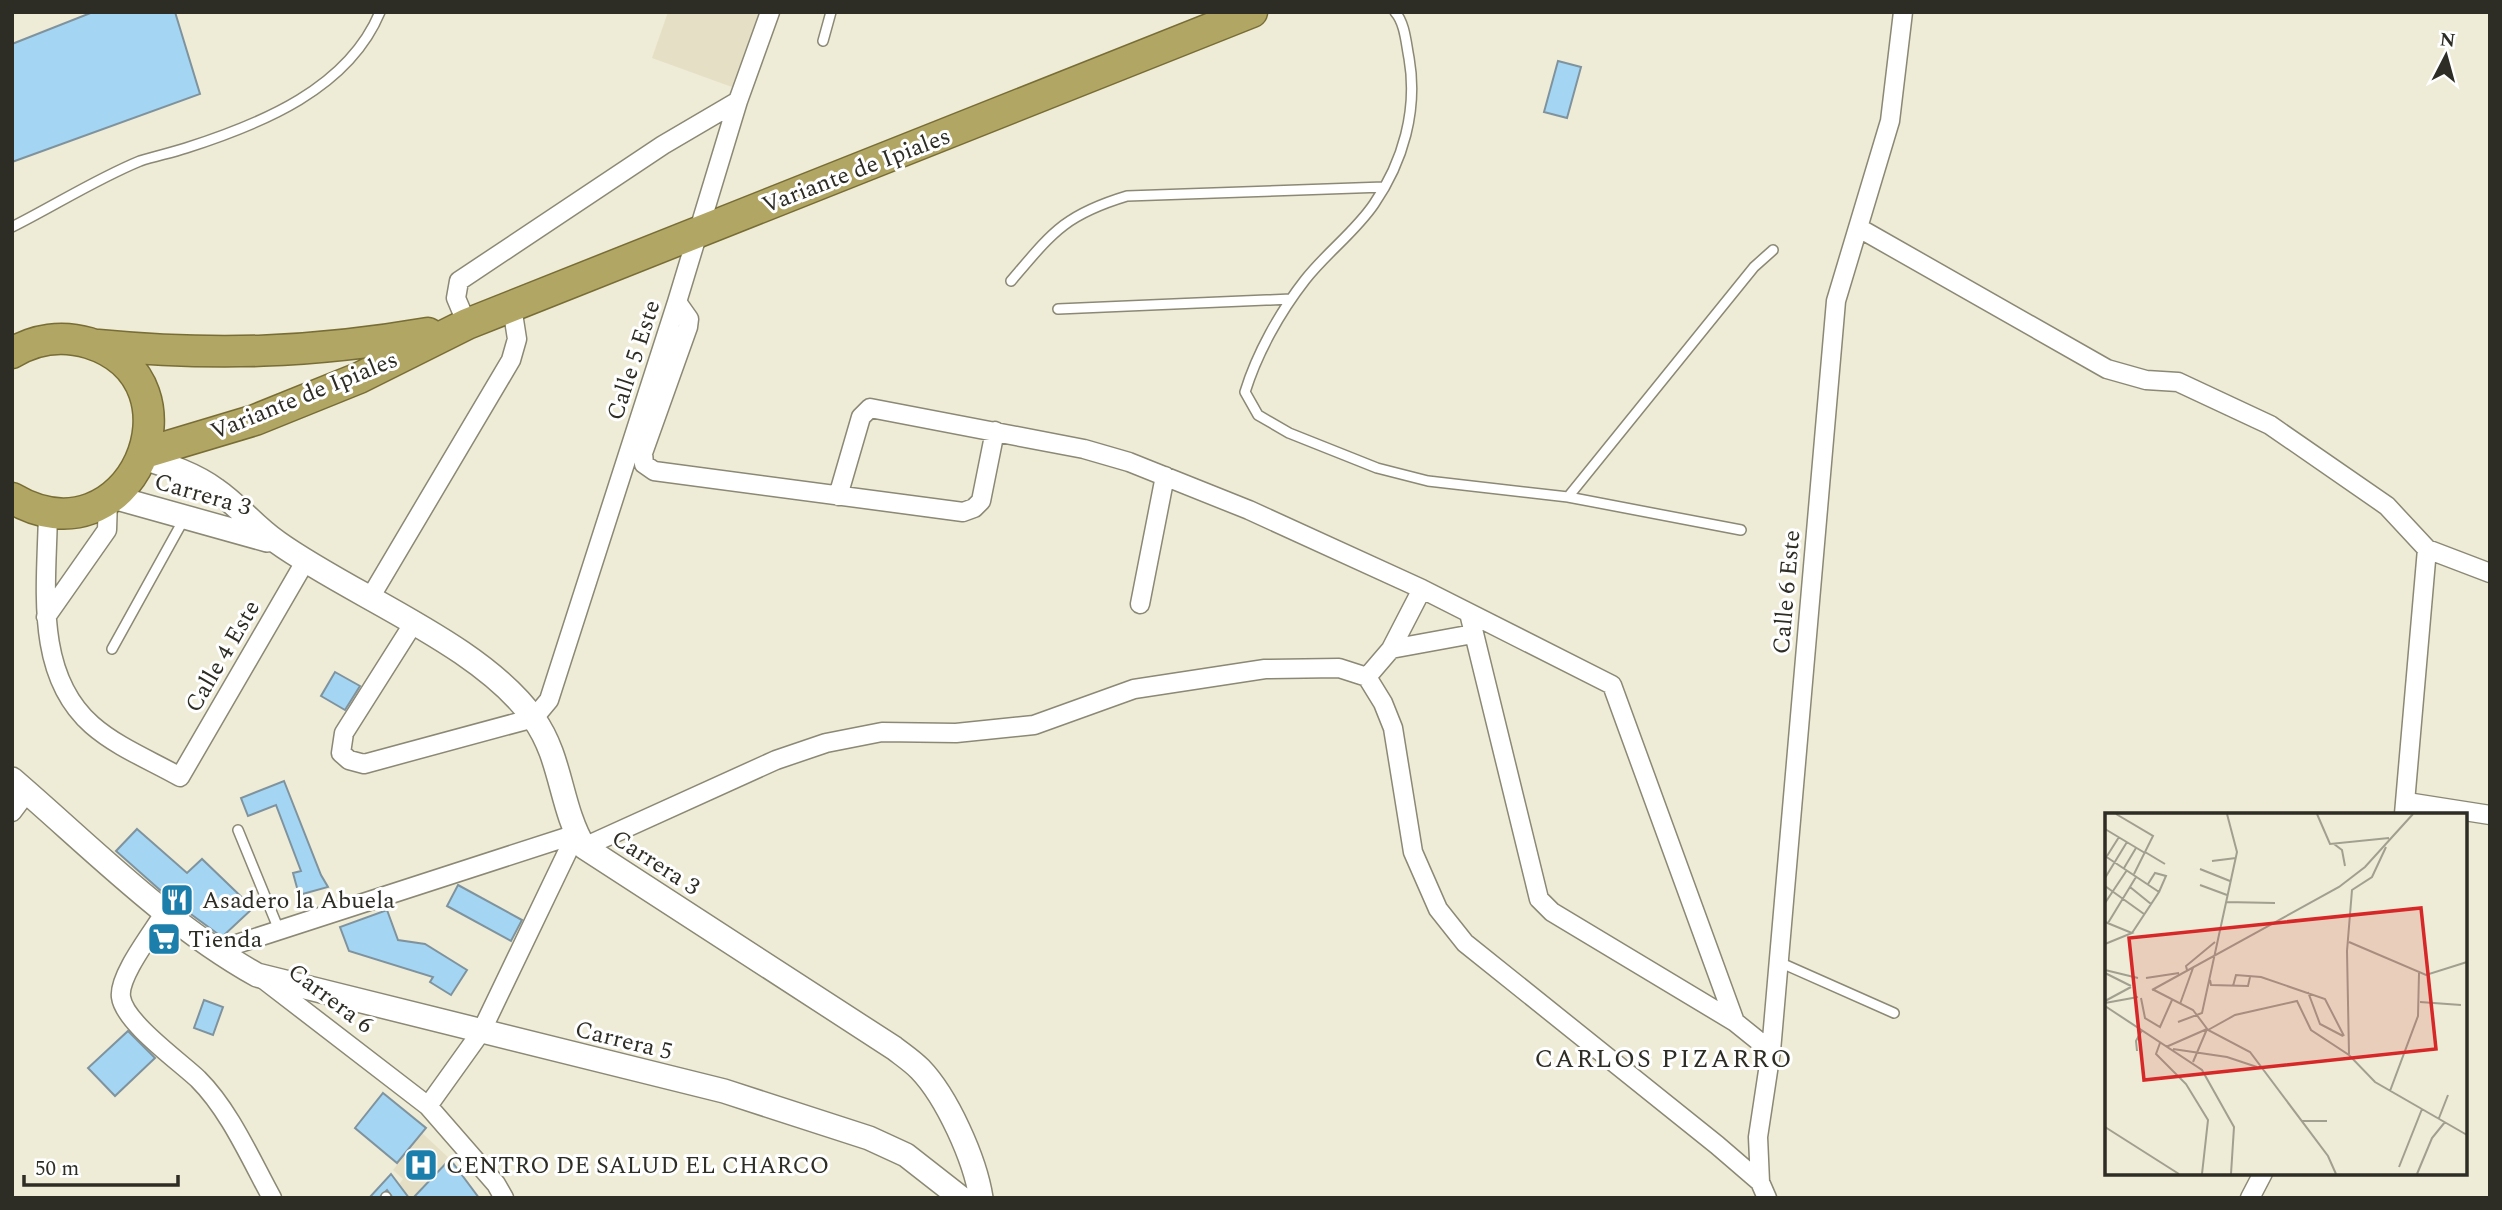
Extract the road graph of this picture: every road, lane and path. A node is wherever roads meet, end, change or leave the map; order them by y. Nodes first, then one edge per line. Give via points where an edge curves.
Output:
1 (380, 12) edge
2 (770, 12) edge
3 (831, 12) edge
4 (1252, 12) edge
5 (1395, 12) edge
6 (1903, 12) edge
7 (824, 41) dead end
8 (738, 100) junction
9 (1384, 187) junction
10 (12, 227) edge
11 (1859, 228) junction
12 (697, 232) junction
13 (1773, 250) dead end
14 (1011, 281) dead end
15 (1291, 299) junction
16 (677, 302) junction
17 (512, 307) junction
18 (1058, 309) dead end
19 (463, 326) junction
20 (27, 339) edge
21 (96, 345) junction
22 (12, 354) edge
23 (995, 431) junction
24 (144, 456) junction
25 (1165, 476) junction
26 (838, 496) junction
27 (1567, 497) junction
28 (111, 499) junction
29 (26, 506) edge
30 (186, 516) junction
31 (1741, 530) dead end
32 (277, 543) junction
33 (2427, 549) junction
34 (306, 560) junction
35 (2490, 573) edge
36 (1422, 589) junction
37 (370, 598) junction
38 (1140, 604) dead end
39 (1469, 613) junction
40 (46, 617) junction
41 (413, 624) junction
42 (1473, 634) junction
43 (112, 649) dead end
44 (1391, 649) junction
45 (1367, 677) junction
46 (534, 718) junction
47 (20, 786) edge
48 (2406, 808) edge
49 (12, 812) edge
50 (2466, 813) edge
51 (2467, 813) edge
52 (2490, 815) edge
53 (238, 830) dead end
54 (580, 840) junction
55 (165, 912) junction
56 (279, 930) junction
57 (215, 951) junction
58 (1779, 962) junction
59 (257, 975) junction
60 (1894, 1013) dead end
61 (1735, 1022) junction
62 (481, 1032) junction
63 (1771, 1051) junction
64 (428, 1105) junction
65 (2262, 1175) edge
66 (1764, 1190) edge
67 (503, 1197) edge
68 (272, 1198) edge
69 (961, 1198) edge
70 (981, 1198) edge
71 (2250, 1198) edge

1 - 10 lane via 370,36 350,61 313,91 261,121 139,162
2 - 8 street, Calle 5 Este
3 - 7 lane
4 - 12 highway, Variante de Ipiales
5 - 9 lane via 1410,65 1409,126 1401,158
6 - 11 street, Calle 6 Este via 1890,121
8 - 12 street, Calle 5 Este
8 - 19 street via 459,281 456,298
9 - 14 lane via 1127,196 1090,207 1055,229
9 - 15 lane
11 - 33 street via 2107,369 2146,380 2178,382 2270,425 2387,506
11 - 58 street, Calle 6 Este via 1836,302
12 - 16 street, Calle 5 Este
12 - 17 highway, Variante de Ipiales
13 - 27 lane via 1754,267
15 - 18 lane
15 - 27 lane via 1252,369 1245,392 1258,415 1289,433 1377,468 1429,481
16 - 26 street via 689,319 688,327 643,453 644,464 654,471
16 - 46 street, Calle 5 Este via 549,700
17 - 19 highway, Variante de Ipiales
17 - 37 street via 517,339 511,360
19 - 21 highway, Variante de Ipiales via 369,343 278,352 187,353
19 - 24 highway, Variante de Ipiales via 359,378 266,416
20 - 21 highway, Variante de Ipiales via 69,339
20 - 22 highway
21 - 24 highway via 126,367 141,390 149,416
23 - 25 street via 1084,449
23 - 26 street via 981,500 974,508 963,512
23 - 26 street via 870,408 861,418
24 - 28 highway via 126,486
24 - 32 street, Carrera 3 via 182,470 218,491
25 - 36 street
25 - 38 street
27 - 31 lane
28 - 29 highway via 79,512
28 - 30 street, Carrera 3
28 - 40 street via 107,530
29 - 40 street
30 - 32 street, Carrera 3
30 - 43 lane
32 - 34 street, Carrera 3
33 - 35 street
33 - 48 street
34 - 37 street, Carrera 3
34 - 40 street, Calle 4 Este via 180,777 95,728 76,709 62,688
36 - 39 street
36 - 44 street
37 - 41 street, Carrera 3
39 - 42 street
39 - 61 street via 1612,685
41 - 46 street, Carrera 3 via 474,662
41 - 46 street via 344,733 341,753 349,760 364,764
42 - 44 street
42 - 61 street via 1539,899 1552,912
44 - 45 street
45 - 54 street via 1339,668 1265,669 1134,690 1034,725 957,733 882,732 826,743
45 - 66 street via 1393,728 1413,852 1438,909 1465,943
46 - 54 street, Carrera 3 via 553,749
47 - 49 street
47 - 55 street, Carrera 6
48 - 50 street
51 - 52 street
53 - 56 lane
54 - 56 street
54 - 62 street
54 - 70 street, Carrera 3 via 920,1069 941,1099 975,1169
55 - 57 street, Carrera 6
55 - 68 street via 121,984 121,1000 133,1020 200,1080 217,1102
56 - 57 street
57 - 59 street, Carrera 6
58 - 60 lane
58 - 63 street, Calle 6 Este
59 - 62 street, Carrera 5
59 - 64 street, Carrera 6
61 - 63 street
62 - 64 street
62 - 69 street, Carrera 5 via 724,1091 869,1138 906,1155
63 - 66 street, Calle 6 Este via 1758,1137
64 - 67 street, Carrera 6
65 - 71 street

